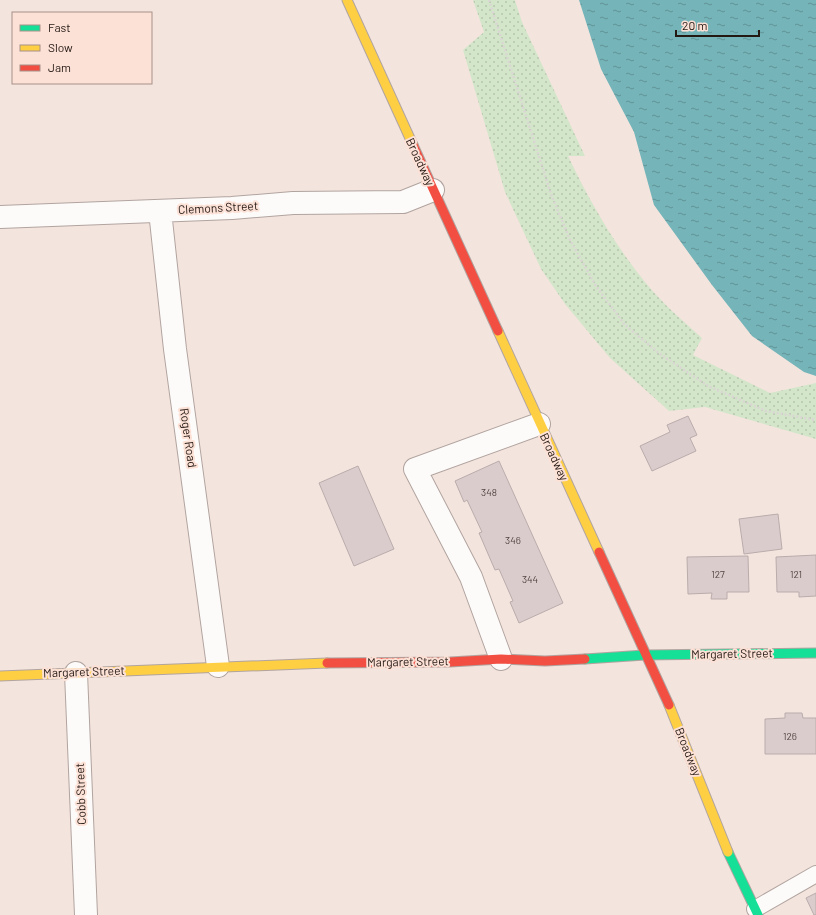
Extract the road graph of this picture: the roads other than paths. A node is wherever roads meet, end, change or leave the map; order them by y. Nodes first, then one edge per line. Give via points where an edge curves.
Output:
1 (347, 0) edge
2 (433, 190) junction
3 (160, 211) junction
4 (0, 217) edge
5 (539, 424) junction
6 (816, 653) edge
7 (645, 655) junction
8 (501, 659) junction
9 (218, 666) junction
10 (76, 673) junction
11 (0, 676) edge
12 (816, 874) edge
13 (757, 912) edge
14 (86, 915) edge

1 - 2 main road, Broadway
2 - 3 street, Clemons Street via 402,202 293,203
2 - 5 main road, Broadway
3 - 4 street, Clemons Street
3 - 9 street, Roger Road via 175,350
5 - 7 main road, Broadway
5 - 8 street via 416,470 471,577
6 - 7 main road, Margaret Street
7 - 8 main road, Margaret Street via 545,661
7 - 13 main road, Broadway via 672,713 734,866
8 - 9 main road, Margaret Street
9 - 10 main road, Margaret Street
10 - 11 main road, Margaret Street
10 - 14 street, Cobb Street
12 - 13 lane

